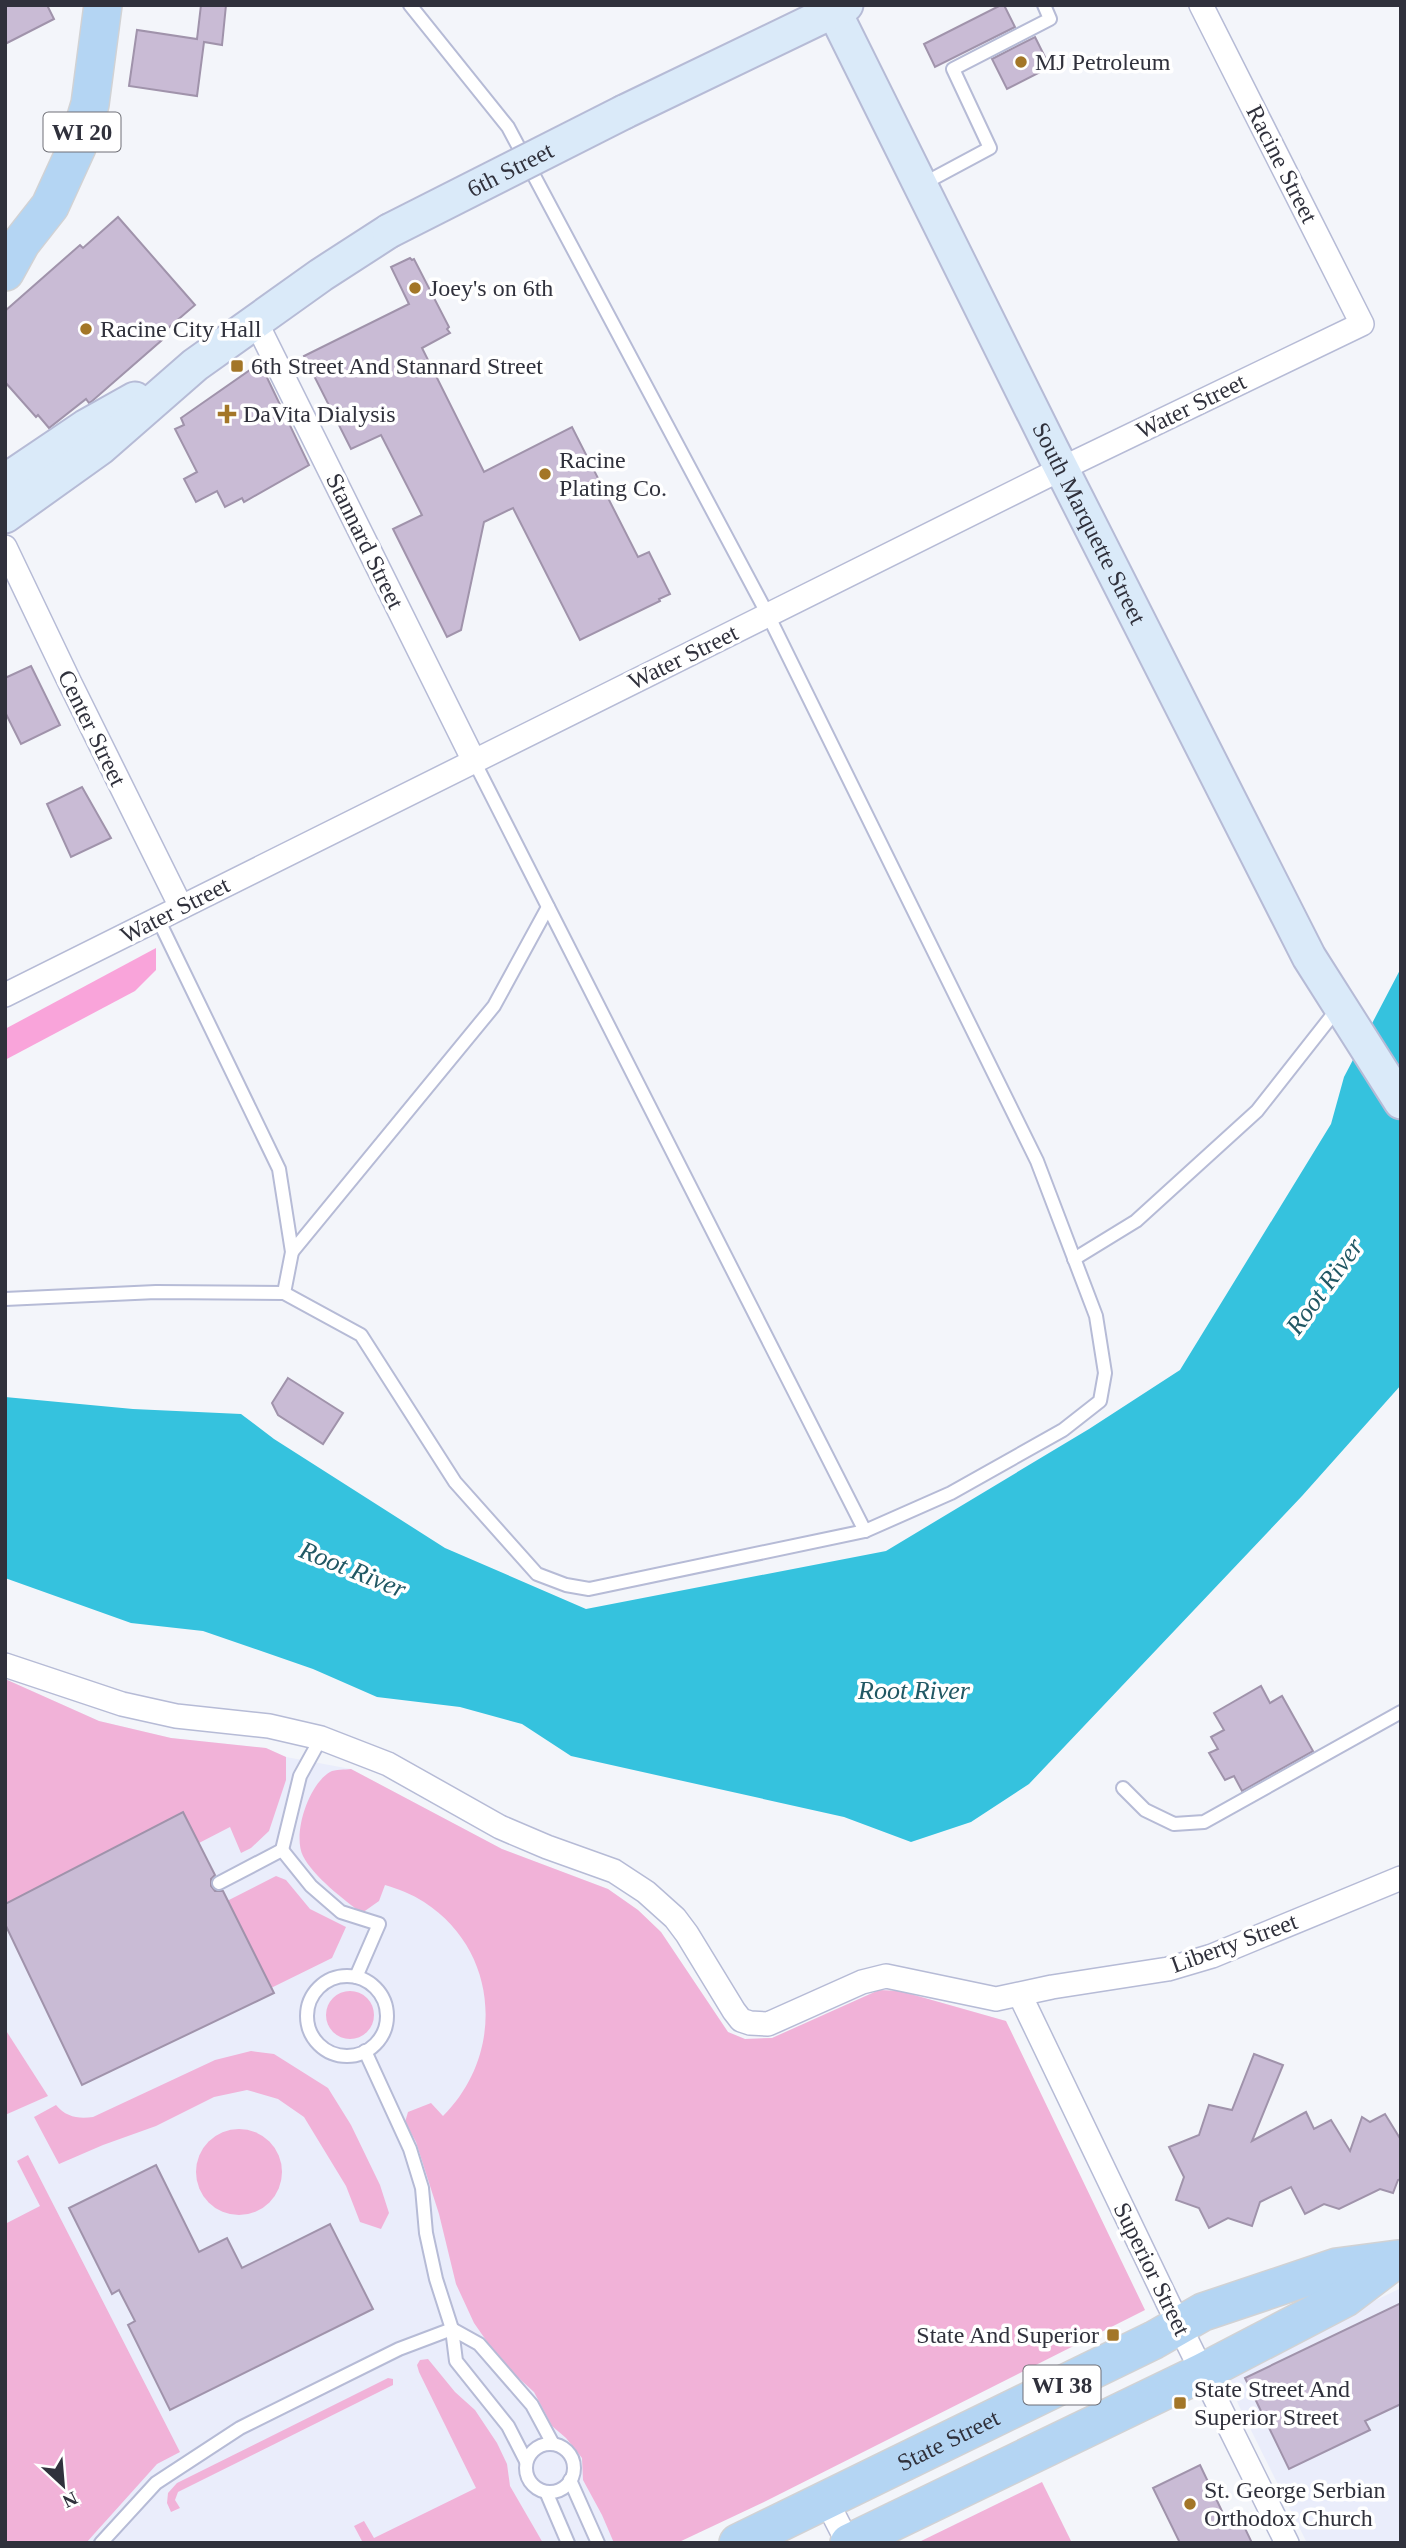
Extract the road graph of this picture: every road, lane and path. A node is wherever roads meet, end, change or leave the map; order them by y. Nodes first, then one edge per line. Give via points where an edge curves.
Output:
1 (103, 5) edge
2 (410, 5) edge
3 (1044, 5) edge
4 (1201, 5) edge
5 (837, 7) edge
6 (920, 185) junction
7 (10, 255) edge
8 (255, 320) junction
9 (1362, 324) joint
10 (195, 365) junction
11 (1061, 469) junction
12 (5, 481) edge
13 (5, 516) edge
14 (5, 547) edge
15 (768, 615) junction
16 (474, 761) junction
17 (181, 907) junction
18 (548, 907) junction
19 (158, 919) junction
20 (5, 995) edge
21 (1339, 1007) junction
22 (1401, 1102) edge
23 (292, 1252) junction
24 (1074, 1259) junction
25 (285, 1293) junction
26 (5, 1299) edge
27 (865, 1531) junction
28 (5, 1665) edge
29 (1401, 1712) edge
30 (321, 1738) junction
31 (1122, 1788) dead end
32 (282, 1850) junction
33 (1399, 1882) edge
34 (219, 1883) dead end
35 (356, 1977) junction
36 (1020, 1995) junction
37 (365, 2051) junction
38 (1400, 2260) edge
39 (1179, 2325) junction
40 (452, 2329) junction
41 (1203, 2372) junction
42 (553, 2444) junction
43 (526, 2461) junction
44 (570, 2480) junction
45 (547, 2494) junction
46 (826, 2500) junction
47 (102, 2543) edge
48 (568, 2543) edge
49 (598, 2543) edge
50 (738, 2543) edge
51 (848, 2543) edge
52 (1287, 2543) edge

1 - 7 main road, WI 20 via 90,104 77,147 50,206
2 - 15 lane via 508,127
3 - 6 lane via 1049,19 953,69 990,148
4 - 9 street, Racine Street
5 - 6 street, South Marquette Street
5 - 8 street, 6th Street, bridge via 389,231
6 - 11 street, South Marquette Street
8 - 10 street, 6th Street
8 - 16 street, Stannard Street
9 - 11 street, Water Street
10 - 12 street, 6th Street via 85,427
10 - 13 street, 6th Street via 100,448
11 - 15 street, Water Street
11 - 21 street, South Marquette Street via 1309,957
14 - 17 street, Center Street
15 - 16 street, Water Street
15 - 24 lane via 1037,1161
16 - 17 street, Water Street
16 - 18 lane
17 - 19 street, Water Street
18 - 23 lane via 495,1006
18 - 27 lane
19 - 20 street, Water Street
19 - 23 lane via 279,1169
21 - 22 street, South Marquette Street
21 - 24 lane via 1257,1111 1136,1221
23 - 25 lane
24 - 27 lane via 1096,1315 1105,1373 1100,1401 1063,1430 951,1493
25 - 26 lane via 156,1292
25 - 27 lane via 361,1335 455,1482 537,1574 589,1589
28 - 30 street, Liberty Street via 149,1711 269,1726
29 - 31 lane via 1205,1822 1174,1824 1145,1810
30 - 32 lane via 300,1776
30 - 36 street, Liberty Street via 388,1764 500,1827 631,1881 675,1918 741,2020 768,2024 886,1976 996,1999
32 - 34 lane
32 - 35 lane via 311,1886 341,1912 379,1924
33 - 36 street, Liberty Street via 1212,1956 1168,1969
35 - 37 lane via 377,1990 386,2011 382,2035
35 - 37 lane via 331,1979 320,1986 312,1996 307,2021 310,2033 328,2051 340,2055
36 - 39 street, Superior Street
37 - 40 lane via 411,2149 436,2279
38 - 39 main road, State Street / WI 38 via 1337,2267 1203,2312
38 - 41 main road, State Street / WI 38 via 1345,2298
39 - 41 street, Superior Street
39 - 46 main road, State Street / WI 38
40 - 42 lane via 479,2344 532,2405
40 - 43 lane via 456,2361 508,2426
40 - 47 lane via 399,2349 229,2434 156,2483
41 - 51 main road, State Street / WI 38
41 - 52 street, Superior Street
42 - 43 lane via 536,2448
42 - 44 lane via 571,2456 575,2471
43 - 45 lane via 531,2485
44 - 45 lane via 562,2490
44 - 49 lane
45 - 48 lane
46 - 50 main road, State Street / WI 38
46 - 51 street

